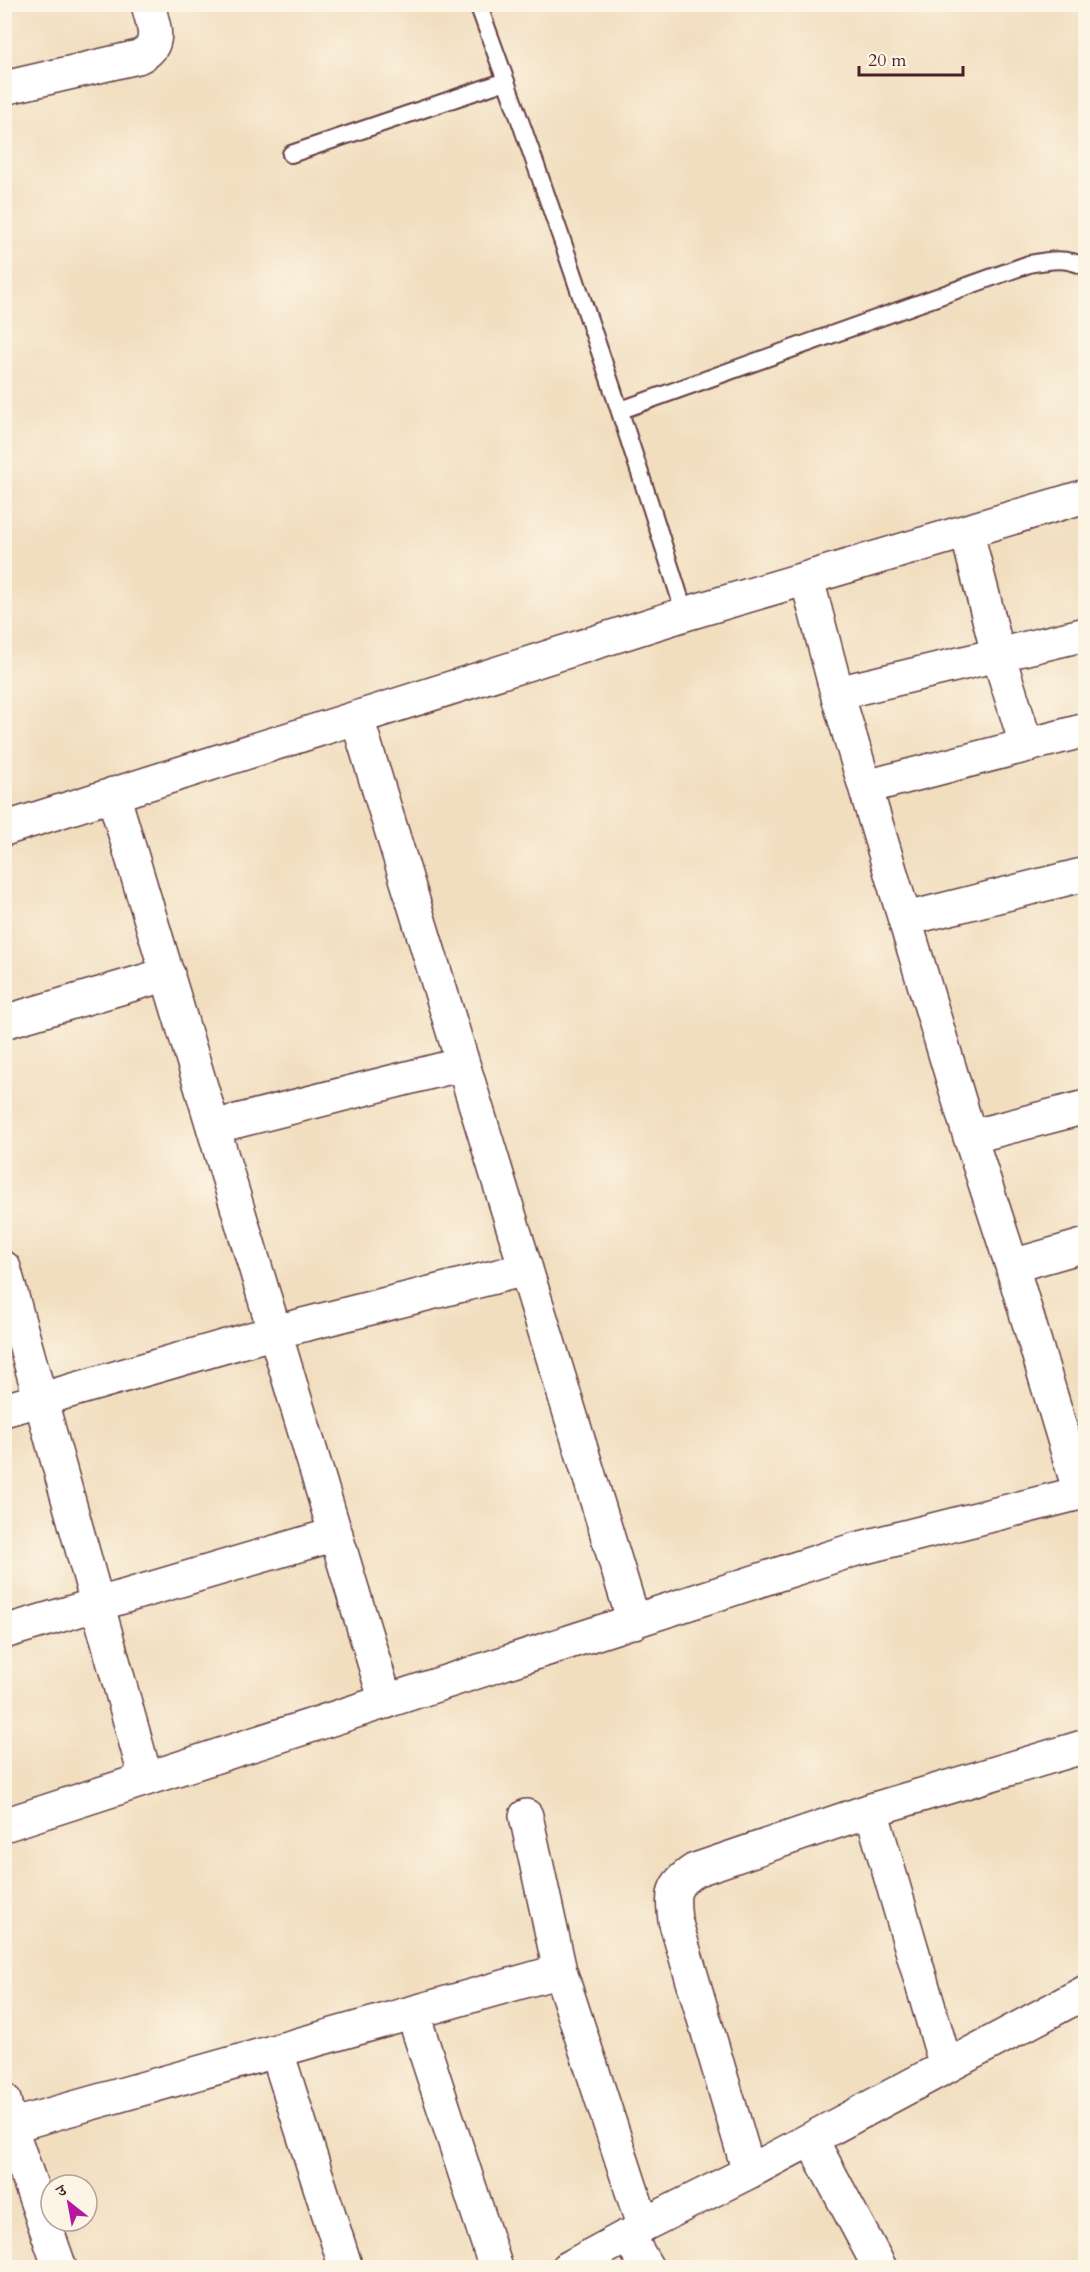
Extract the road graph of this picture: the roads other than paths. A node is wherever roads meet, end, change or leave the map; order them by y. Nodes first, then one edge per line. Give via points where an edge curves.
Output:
1 (148, 4) edge
2 (478, 4) edge
3 (506, 81) junction
4 (4, 88) edge
5 (291, 154) dead end
6 (1086, 267) edge
7 (621, 410) junction
8 (1086, 496) edge
9 (967, 533) junction
10 (807, 579) junction
11 (685, 614) junction
12 (1086, 633) edge
13 (998, 654) junction
14 (837, 693) junction
15 (357, 718) junction
16 (1086, 729) edge
17 (1026, 744) junction
18 (866, 787) junction
19 (113, 794) junction
20 (4, 830) edge
21 (1084, 884) edge
22 (906, 919) junction
23 (168, 974) junction
24 (4, 1022) edge
25 (463, 1064) junction
26 (1086, 1107) edge
27 (213, 1127) junction
28 (970, 1137) junction
29 (1086, 1245) edge
30 (1012, 1266) junction
31 (4, 1268) edge
32 (526, 1269) junction
33 (275, 1332) junction
34 (41, 1399) junction
35 (4, 1410) edge
36 (1083, 1492) edge
37 (336, 1534) junction
38 (98, 1605) junction
39 (634, 1622) junction
40 (4, 1632) edge
41 (386, 1702) junction
42 (1086, 1746) edge
43 (146, 1779) junction
44 (871, 1810) junction
45 (526, 1816) dead end
46 (4, 1825) edge
47 (560, 1971) junction
48 (1081, 2004) edge
49 (412, 2014) junction
50 (276, 2052) junction
51 (946, 2066) junction
52 (7, 2113) edge
53 (811, 2139) junction
54 (749, 2172) junction
55 (636, 2231) junction
56 (60, 2268) edge
57 (346, 2268) edge
58 (496, 2268) edge
59 (568, 2268) edge
60 (648, 2268) edge
61 (880, 2268) edge

1 - 4 street via 155,39 147,52
2 - 3 lane
3 - 5 lane
3 - 7 lane
6 - 7 lane via 1053,259 1029,264
7 - 11 lane
8 - 9 street
9 - 10 street
9 - 13 street
10 - 11 street
10 - 14 street
11 - 15 street
12 - 13 street
13 - 14 street
13 - 17 street
14 - 18 street
15 - 19 street
15 - 25 street
16 - 17 street
17 - 18 street
18 - 22 street
19 - 20 street
19 - 23 street
21 - 22 street
22 - 28 street
23 - 24 street
23 - 27 street
25 - 27 street
25 - 32 street
26 - 28 street
27 - 33 street
28 - 30 street
29 - 30 street
30 - 36 street
31 - 34 street
32 - 33 street
32 - 39 street
33 - 34 street
33 - 37 street
34 - 35 street
34 - 38 street
36 - 39 street via 853,1551
37 - 38 street
37 - 41 street
38 - 40 street
38 - 43 street
39 - 41 street
41 - 43 street
42 - 44 street
43 - 46 street
44 - 51 street
44 - 54 street via 695,1870 681,1879 672,1894 675,1920
45 - 47 street
47 - 49 street
47 - 55 street
48 - 51 street
49 - 50 street
49 - 58 street
50 - 52 street
50 - 57 street
51 - 53 street
52 - 56 street
53 - 54 street
53 - 61 street
54 - 55 street
55 - 59 street
55 - 60 street

